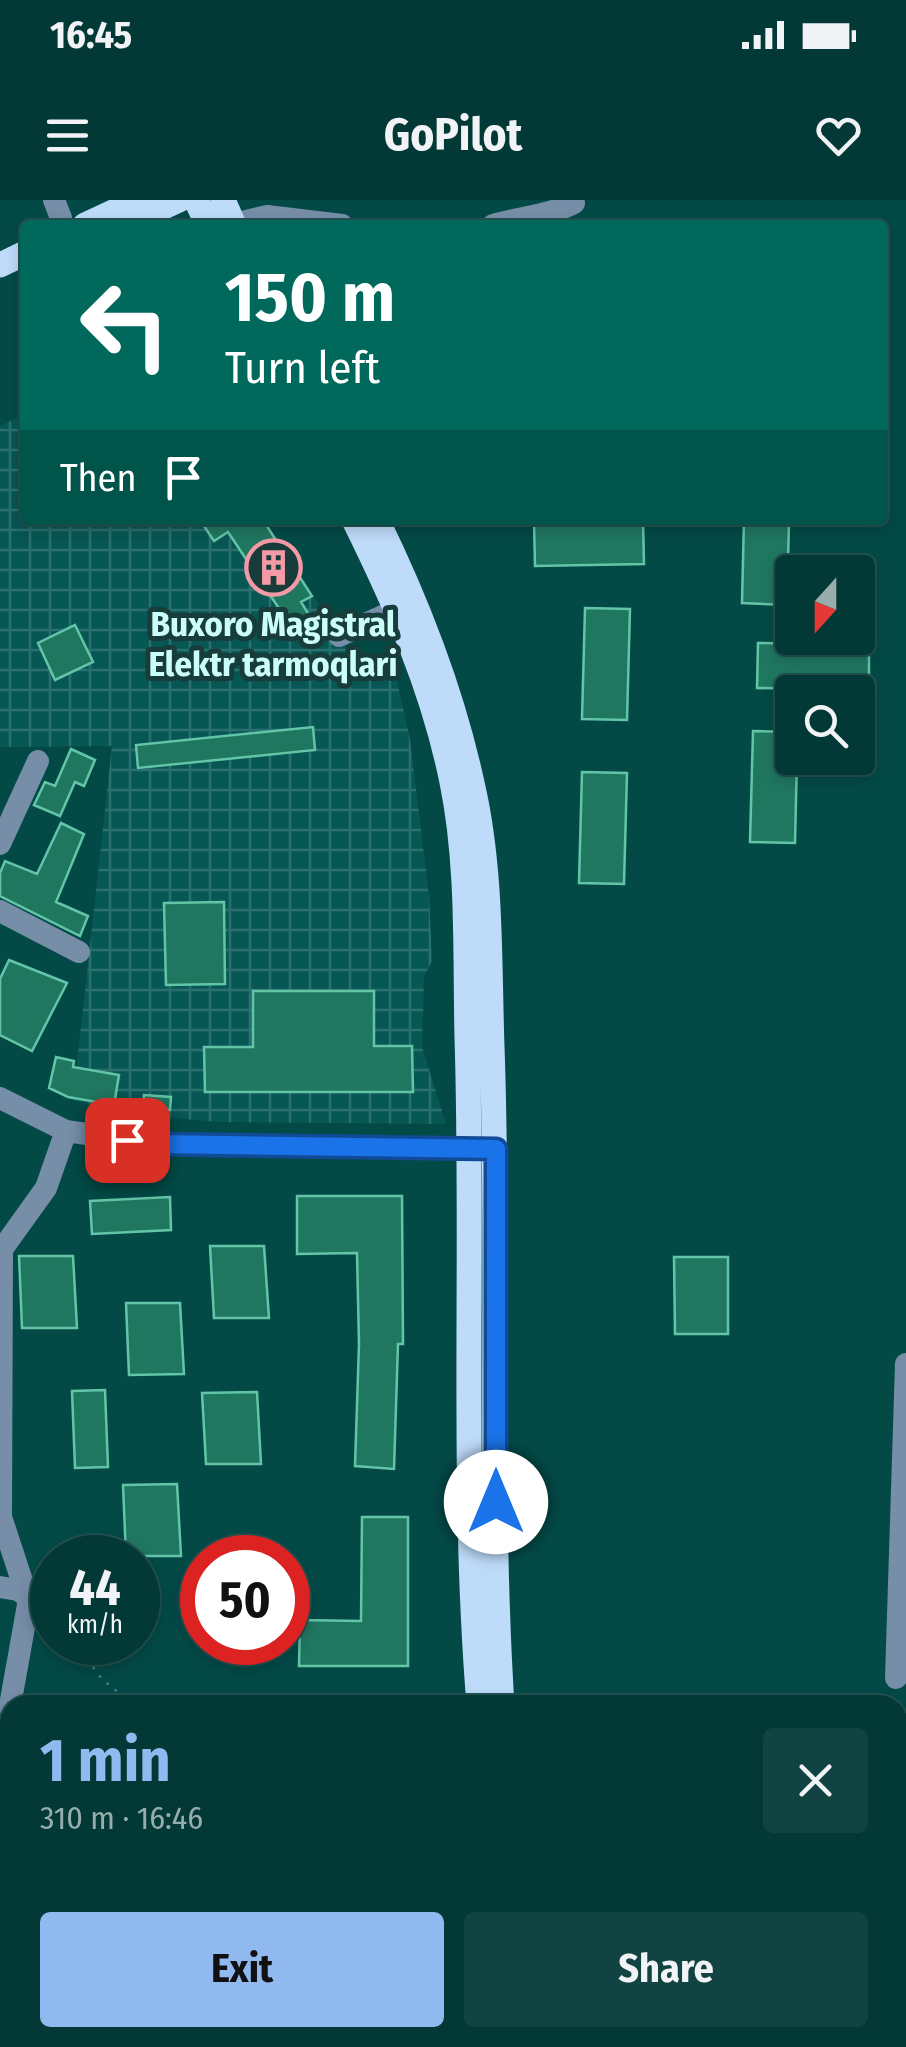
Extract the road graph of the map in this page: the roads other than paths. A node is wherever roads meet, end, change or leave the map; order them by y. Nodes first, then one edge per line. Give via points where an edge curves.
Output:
1 (139, 200) edge
2 (180, 200) edge
3 (573, 200) edge
4 (66, 214) edge
5 (136, 220) edge
6 (252, 220) edge
7 (300, 220) edge
8 (509, 220) edge
9 (356, 525) edge
10 (380, 525) edge
11 (398, 609) junction
12 (339, 636) dead end
13 (38, 762) dead end
14 (6, 818) edge
15 (0, 844) edge
16 (0, 911) edge
17 (79, 952) dead end
18 (0, 1098) edge
19 (66, 1132) junction
20 (483, 1148) junction
21 (1, 1251) edge
22 (906, 1364) edge
23 (0, 1587) edge
24 (27, 1596) junction
25 (896, 1678) dead end
26 (11, 1695) edge
27 (479, 1695) edge
28 (501, 1695) edge

1 - 4 main road
2 - 5 main road
3 - 8 street via 562,210
6 - 7 street
9 - 11 main road
10 - 20 main road via 434,647 473,784 486,875
11 - 12 street
11 - 20 main road via 436,718 460,834
13 - 14 street
14 - 15 street
16 - 17 street
18 - 19 street
19 - 20 street via 158,1144
19 - 21 street via 46,1188
20 - 27 main road via 472,1620
20 - 28 main road
21 - 24 street via 1,1517
22 - 25 street
23 - 24 street
24 - 26 street

